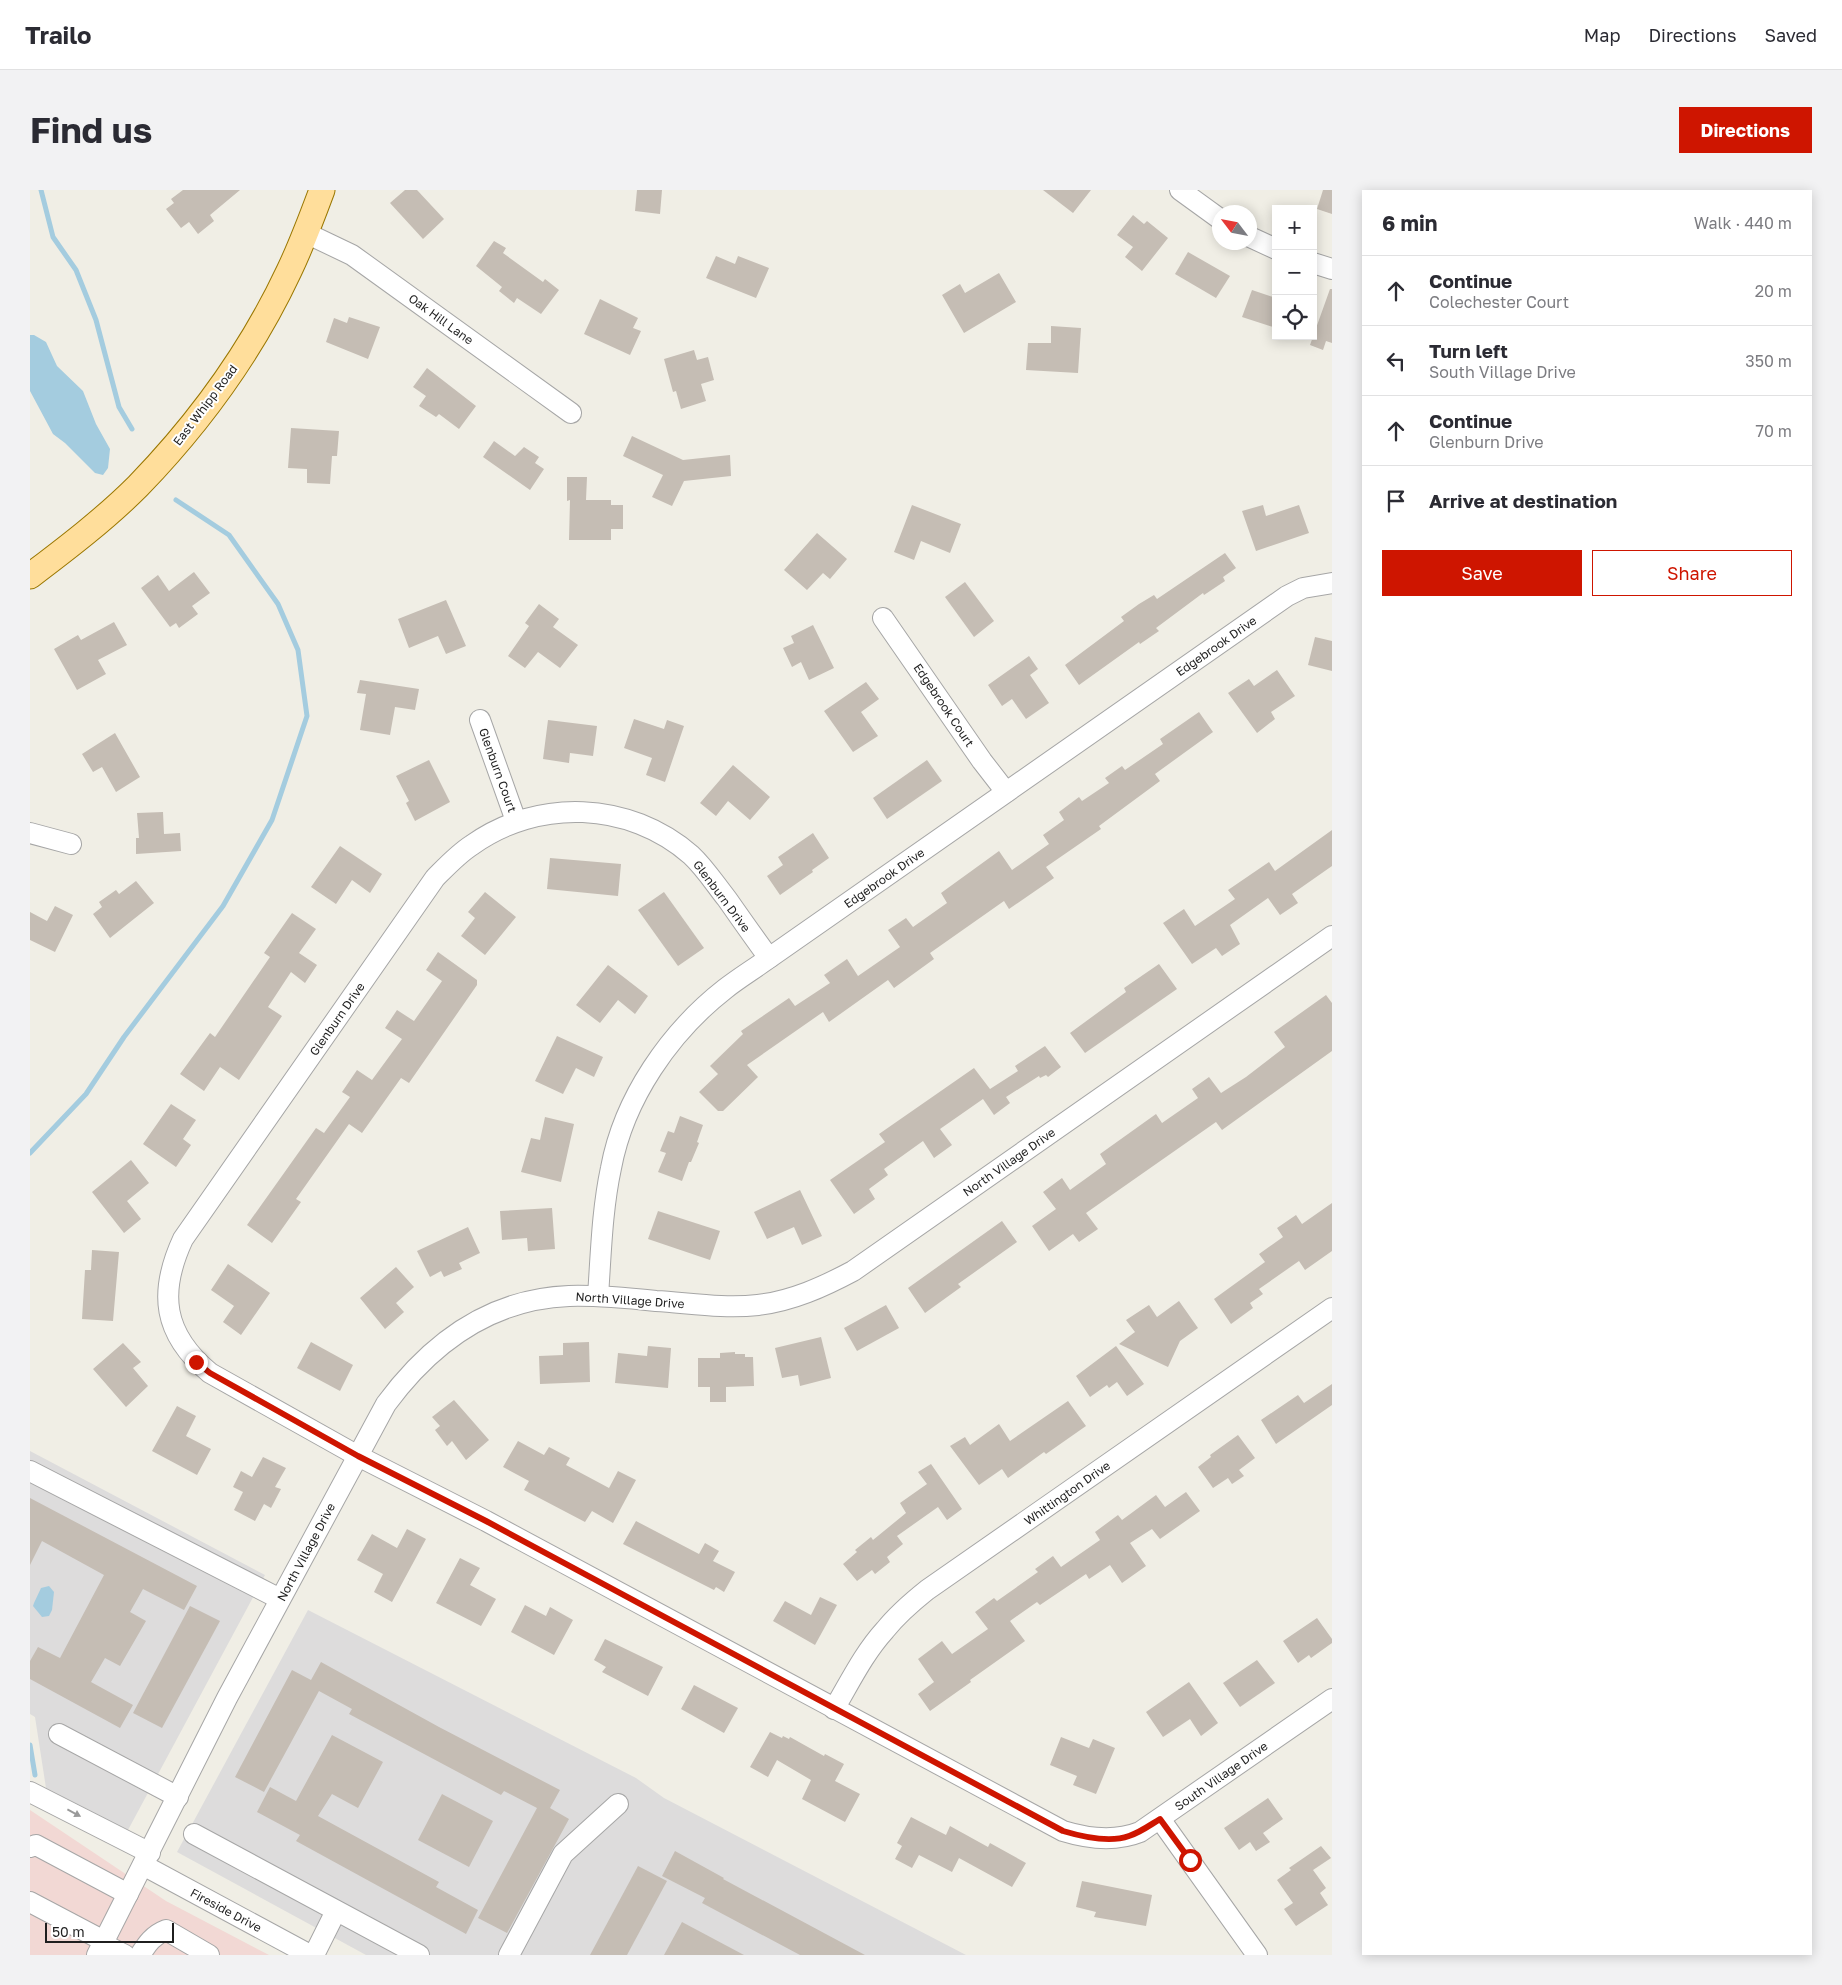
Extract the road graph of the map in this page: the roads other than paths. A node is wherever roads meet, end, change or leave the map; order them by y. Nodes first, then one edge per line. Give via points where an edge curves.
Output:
1 (322, 190) edge
2 (1180, 190) edge
3 (1212, 213) edge
4 (306, 233) junction
5 (1257, 240) edge
6 (1272, 247) edge
7 (1317, 264) edge
8 (1332, 269) edge
9 (571, 413) dead end
10 (30, 576) edge
11 (1332, 583) edge
12 (883, 618) dead end
13 (480, 720) dead end
14 (1006, 792) junction
15 (516, 821) junction
16 (30, 832) edge
17 (71, 844) dead end
18 (1332, 936) edge
19 (769, 958) junction
20 (598, 1296) junction
21 (1332, 1308) edge
22 (358, 1456) junction
23 (30, 1471) edge
24 (280, 1600) junction
25 (1332, 1699) edge
26 (834, 1709) junction
27 (59, 1734) dead end
28 (30, 1792) edge
29 (178, 1796) junction
30 (618, 1804) dead end
31 (1160, 1819) junction
32 (194, 1834) dead end
33 (30, 1847) edge
34 (146, 1859) junction
35 (128, 1894) junction
36 (30, 1902) edge
37 (336, 1911) junction
38 (101, 1947) edge
39 (287, 1950) edge
40 (125, 1955) edge
41 (140, 1955) edge
42 (209, 1955) edge
43 (310, 1955) edge
44 (314, 1955) edge
45 (419, 1955) edge
46 (509, 1955) edge
47 (1257, 1955) edge

1 - 4 main road, East Whipp Road
2 - 3 street
4 - 9 street, Oak Hill Lane via 352,255
4 - 10 main road, East Whipp Road via 253,338 202,413 137,487
5 - 6 street
7 - 8 street
11 - 14 street, Edgebrook Drive via 1303,588 1287,596
12 - 14 street, Edgebrook Court
13 - 15 street, Glenburn Court
14 - 19 street, Edgebrook Drive
15 - 19 street, Glenburn Drive via 555,812 603,813 626,819 673,841 707,872
15 - 22 street, Glenburn Drive via 471,845 435,878 184,1239 173,1261 168,1297 170,1315 184,1348 196,1362
16 - 17 street
18 - 20 street, North Village Drive via 853,1271 821,1288 786,1300 731,1307
19 - 20 street, Edgebrook Drive via 694,1017 658,1061 637,1094 611,1165 604,1208
20 - 22 street, North Village Drive via 531,1301 496,1312 443,1342 403,1381 386,1404
21 - 26 street, Whittington Drive via 927,1590 884,1630
22 - 24 street, North Village Drive
22 - 26 street, South Village Drive via 486,1521
23 - 24 street
24 - 29 street, North Village Drive
25 - 31 street, South Village Drive
26 - 31 street, South Village Drive via 1063,1831 1113,1839 1140,1832
27 - 29 street
28 -> 34 street, Fireside Drive
29 - 34 street, North Village Drive
30 - 46 street via 564,1854
31 - 47 street
32 - 37 street
33 - 35 street via 36,1845
34 - 35 street, North Village Drive
34 - 39 street, Fireside Drive
35 - 38 street, North Village Drive
36 - 38 street
37 - 44 street
37 - 45 street
38 - 40 street
39 - 43 street, Fireside Drive
41 - 42 street via 157,1934 166,1930

